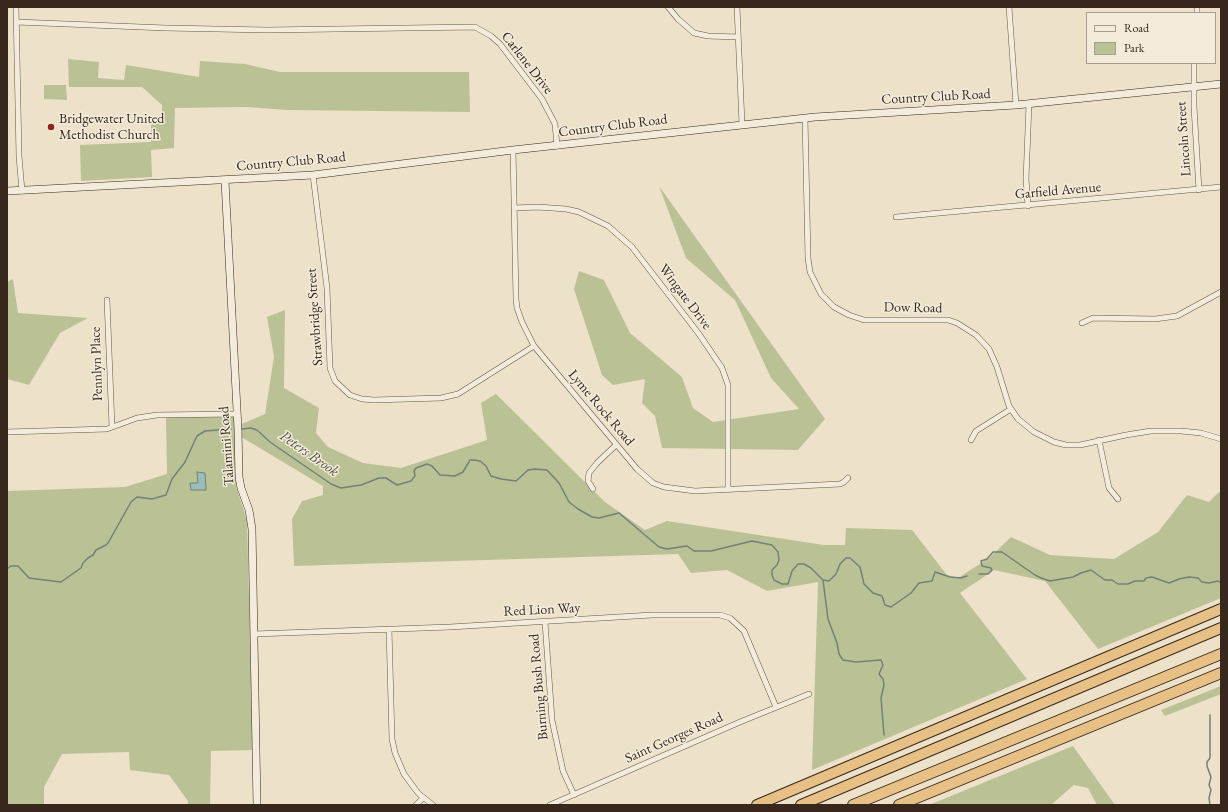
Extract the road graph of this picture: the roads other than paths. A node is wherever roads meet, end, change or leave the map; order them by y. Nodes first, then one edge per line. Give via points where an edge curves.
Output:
1 (16, 7) edge
2 (668, 7) edge
3 (737, 7) edge
4 (1009, 7) edge
5 (17, 22) junction
6 (738, 37) junction
7 (1194, 64) edge
8 (1221, 84) edge
9 (1193, 87) junction
10 (1029, 104) junction
11 (1016, 105) junction
12 (806, 118) junction
13 (742, 124) junction
14 (557, 146) junction
15 (513, 150) junction
16 (313, 176) junction
17 (225, 181) junction
18 (1221, 187) edge
19 (22, 190) junction
20 (1199, 190) junction
21 (7, 191) edge
22 (1028, 206) junction
23 (514, 208) junction
24 (896, 217) dead end
25 (1221, 292) edge
26 (107, 300) dead end
27 (1082, 323) dead end
28 (534, 346) junction
29 (1011, 409) junction
30 (237, 414) junction
31 (112, 427) junction
32 (7, 432) edge
33 (1221, 439) edge
34 (971, 440) dead end
35 (1099, 440) junction
36 (616, 445) junction
37 (848, 478) dead end
38 (594, 489) dead end
39 (728, 489) junction
40 (1118, 500) dead end
41 (1221, 609) edge
42 (545, 622) junction
43 (1221, 628) edge
44 (389, 629) junction
45 (254, 634) junction
46 (1221, 654) edge
47 (1221, 673) edge
48 (809, 694) dead end
49 (776, 707) junction
50 (574, 795) junction
51 (423, 798) junction
52 (257, 805) edge
53 (416, 805) edge
54 (433, 805) edge
55 (550, 805) edge
56 (757, 805) edge
57 (801, 805) edge
58 (853, 805) edge
59 (899, 805) edge

1 - 5 street
2 - 6 street via 694,33
3 - 6 street
4 - 11 street
5 - 14 street, Carlene Drive via 267,30 475,27 500,44 542,99 555,124
5 - 19 street
6 - 13 street
7 - 9 street, Lincoln Street
8 - 9 street, Country Club Road
9 - 10 street, Country Club Road
9 - 20 street, Lincoln Street
10 - 11 street, Country Club Road
10 - 22 street via 1026,179
11 - 12 street, Country Club Road
12 - 13 street, Country Club Road
12 - 29 street, Dow Road via 808,258 810,272 821,294 841,312 864,320 948,320 957,323 976,335 989,349
13 - 14 street, Country Club Road
14 - 15 street, Country Club Road
15 - 16 street, Country Club Road
15 - 23 street, Lyme Rock Road
16 - 17 street, Country Club Road
16 - 28 street, Strawbridge Street via 327,288 330,368 341,388 355,397 368,400 441,398 458,394
17 - 19 street, Country Club Road
17 - 30 street, Talamini Road
18 - 20 street, Garfield Avenue
19 - 21 street, Country Club Road
20 - 22 street, Garfield Avenue
22 - 24 street, Garfield Avenue
23 - 28 street, Lyme Rock Road via 517,308
23 - 39 street, Wingate Drive via 538,207 579,212 608,226 632,246 722,368 728,384
25 - 27 street via 1177,316 1155,319 1093,318
26 - 31 street, Pennlyn Place
28 - 36 street, Lyme Rock Road
29 - 34 street via 976,431
29 - 35 street, Dow Road via 1018,419 1034,432 1054,442 1080,445
30 - 31 street via 157,414
30 - 45 street, Talamini Road via 239,477 252,529
31 - 32 street
33 - 35 street, Dow Road via 1194,432 1151,431
35 - 40 street via 1110,488
36 - 38 street via 589,473 588,481
36 - 39 street, Lyme Rock Road via 653,483 695,491
37 - 39 street, Lyme Rock Road via 840,484
41 - 56 highway
42 - 44 street, Red Lion Way
42 - 49 street, Red Lion Way via 652,616 720,615 730,618 744,631
42 - 50 street, Burning Bush Road via 552,720 563,771
43 - 57 highway
44 - 45 street, Red Lion Way
44 - 51 street via 392,738 395,753 404,774
45 - 52 street, Talamini Road
46 - 58 highway
47 - 59 highway
48 - 49 street, Saint Georges Road
49 - 50 street, Saint Georges Road
50 - 55 street, Saint Georges Road
51 - 53 street
51 - 54 street

